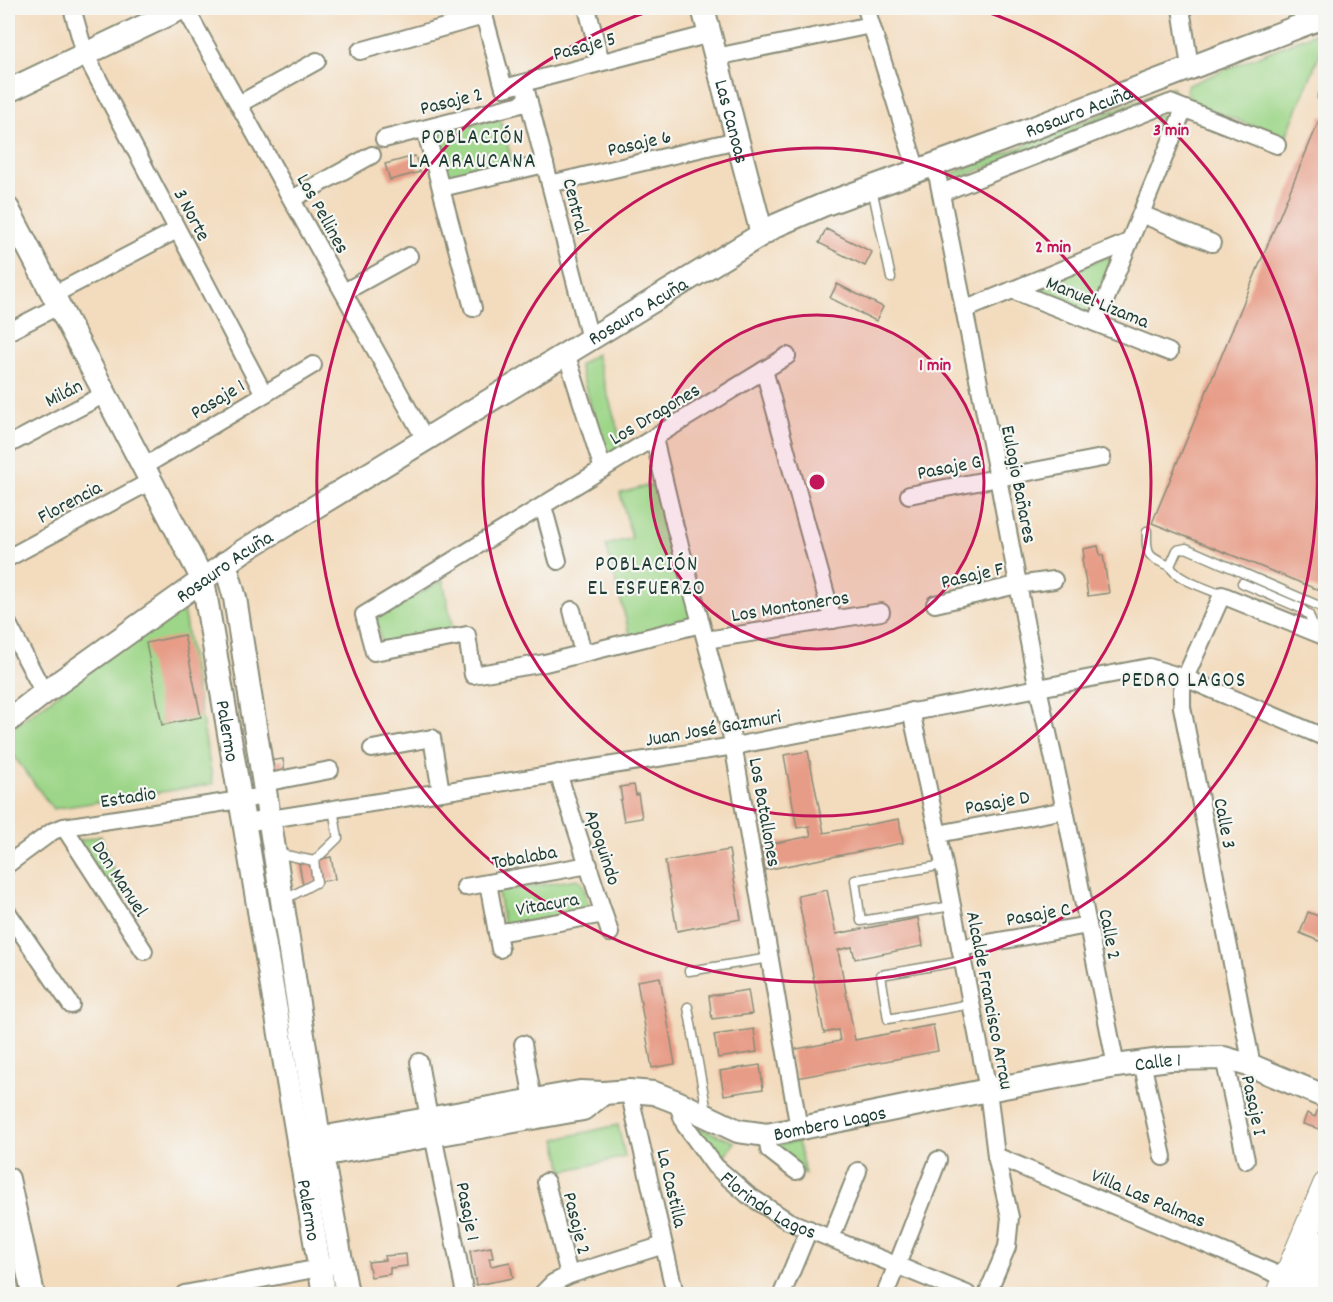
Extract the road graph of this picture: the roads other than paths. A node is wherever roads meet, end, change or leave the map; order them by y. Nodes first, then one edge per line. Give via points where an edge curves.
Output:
1 (72, 8) edge
2 (184, 8) edge
3 (587, 8) edge
4 (703, 8) edge
5 (866, 8) edge
6 (1181, 8) edge
7 (483, 12) edge
8 (1326, 16) edge
9 (871, 25) junction
10 (710, 34) junction
11 (360, 51) dead end
12 (84, 54) junction
13 (716, 57) junction
14 (317, 61) dead end
15 (601, 62) junction
16 (1190, 67) junction
17 (524, 83) junction
18 (8, 92) edge
19 (529, 102) junction
20 (238, 104) junction
21 (1184, 109) junction
22 (424, 129) junction
23 (384, 139) dead end
24 (737, 140) junction
25 (1277, 145) dead end
26 (372, 155) dead end
27 (545, 164) junction
28 (926, 168) junction
29 (550, 184) junction
30 (872, 187) junction
31 (441, 188) junction
32 (940, 193) junction
33 (292, 199) junction
34 (9, 214) edge
35 (1141, 214) junction
36 (177, 230) junction
37 (762, 234) junction
38 (1130, 242) junction
39 (1212, 243) dead end
40 (409, 256) dead end
41 (891, 279) dead end
42 (1012, 290) junction
43 (344, 292) junction
44 (56, 300) junction
45 (473, 308) dead end
46 (964, 310) junction
47 (1096, 323) junction
48 (8, 332) edge
49 (590, 339) junction
50 (1169, 352) dead end
51 (566, 353) junction
52 (787, 356) dead end
53 (313, 365) dead end
54 (764, 370) junction
55 (105, 394) junction
56 (264, 394) junction
57 (654, 438) junction
58 (425, 439) junction
59 (8, 444) edge
60 (1102, 458) dead end
61 (603, 469) junction
62 (147, 474) junction
63 (998, 478) junction
64 (909, 495) dead end
65 (543, 506) junction
66 (1147, 531) dead end
67 (8, 558) edge
68 (558, 561) dead end
69 (225, 563) junction
70 (1170, 566) junction
71 (203, 580) junction
72 (1054, 580) dead end
73 (1242, 583) dead end
74 (1017, 585) junction
75 (1222, 595) junction
76 (936, 604) dead end
77 (1326, 609) edge
78 (572, 610) dead end
79 (881, 612) dead end
80 (833, 620) junction
81 (8, 624) edge
82 (701, 624) junction
83 (1320, 635) edge
84 (706, 640) junction
85 (583, 653) junction
86 (1185, 678) junction
87 (1038, 687) junction
88 (44, 693) junction
89 (911, 711) junction
90 (8, 721) edge
91 (1326, 738) edge
92 (734, 746) junction
93 (372, 748) dead end
94 (330, 770) dead end
95 (558, 773) junction
96 (265, 789) junction
97 (441, 792) junction
98 (240, 799) junction
99 (333, 809) junction
100 (1065, 810) junction
101 (270, 819) junction
102 (244, 823) junction
103 (64, 827) junction
104 (938, 834) junction
105 (275, 853) junction
106 (314, 861) junction
107 (8, 864) edge
108 (589, 865) junction
109 (944, 866) junction
110 (488, 883) junction
111 (465, 887) dead end
112 (282, 901) junction
113 (952, 906) junction
114 (8, 913) edge
115 (604, 914) junction
116 (1088, 925) junction
117 (610, 933) dead end
118 (144, 951) dead end
119 (961, 954) junction
120 (770, 958) junction
121 (689, 971) dead end
122 (971, 1004) junction
123 (71, 1005) dead end
124 (688, 1007) dead end
125 (523, 1044) dead end
126 (1224, 1058) junction
127 (419, 1062) dead end
128 (1142, 1062) junction
129 (1116, 1066) junction
130 (1252, 1066) junction
131 (988, 1090) junction
132 (629, 1091) junction
133 (604, 1093) junction
134 (1326, 1097) edge
135 (533, 1100) junction
136 (677, 1102) junction
137 (708, 1117) junction
138 (431, 1127) junction
139 (800, 1129) junction
140 (767, 1135) junction
141 (310, 1148) junction
142 (996, 1156) junction
143 (1163, 1157) dead end
144 (938, 1160) dead end
145 (1246, 1160) dead end
146 (796, 1171) dead end
147 (858, 1171) dead end
148 (8, 1179) edge
149 (546, 1182) dead end
150 (1326, 1185) edge
151 (809, 1229) junction
152 (831, 1238) junction
153 (1326, 1244) edge
154 (664, 1245) junction
155 (342, 1264) junction
156 (896, 1266) junction
157 (320, 1268) junction
158 (569, 1275) junction
159 (1290, 1289) edge
160 (33, 1294) edge
161 (184, 1294) edge
162 (324, 1294) edge
163 (347, 1294) edge
164 (465, 1294) edge
165 (542, 1294) edge
166 (675, 1294) edge
167 (783, 1294) edge
168 (885, 1294) edge
169 (967, 1294) edge
170 (987, 1294) edge

1 - 12 street, 3 Norte
2 - 12 street
2 - 20 street, Los Pellines
3 - 15 street
4 - 10 street, Las Canoas
5 - 9 street, Eulogio Bañares
6 - 16 street
7 - 11 street
7 - 17 street, Pasaje 5 via 504,88
8 - 16 street, Rosauro Acuña
9 - 13 street
9 - 28 street, Eulogio Bañares
10 - 13 street, Las Canoas
10 - 15 street, Pasaje 5
12 - 18 street
12 - 36 street, 3 Norte
13 - 24 street, Las Canoas
14 - 20 street
15 - 17 street, Pasaje 5
16 - 28 street, Rosauro Acuña
17 - 19 street, Central
19 - 22 street, Pasaje 2
19 - 27 street, Central
20 - 33 street, Los Pellines
21 - 25 street, Rosauro Acuña
21 - 32 street, Rosauro Acuña via 1170,102
21 - 35 street
22 - 23 street, Pasaje 2
22 - 31 street
24 - 29 street, Pasaje 6
24 - 37 street, Las Canoas
26 - 33 street
27 - 29 street, Central
27 - 31 street
28 - 30 street, Rosauro Acuña
28 - 32 street, Eulogio Bañares
29 - 49 street, Central
30 - 37 street, Rosauro Acuña via 802,213
30 - 41 lane
31 - 45 street
32 - 46 street, Eulogio Bañares
33 - 43 street, Los Pellines
34 - 44 street, Palermo
35 - 38 street
35 - 39 street
36 - 44 street
36 - 56 street, 3 Norte
37 - 49 street, Rosauro Acuña
38 - 42 street
38 - 47 street
40 - 43 street
42 - 46 street
42 - 47 street, Manuel Lizama
43 - 58 street, Los Pellines
44 - 48 street
44 - 55 street, Palermo
46 - 63 street, Eulogio Bañares
47 - 50 street, Manuel Lizama
49 - 51 street, Rosauro Acuña
51 - 58 street, Rosauro Acuña
51 - 61 street
52 - 54 street, Los Dragones
53 - 56 street, Pasaje 1
54 - 57 street, Los Dragones
54 - 80 street
55 - 59 street, Milán
55 - 62 street, Palermo
56 - 62 street, Pasaje 1
57 - 61 street, Los Dragones
57 - 82 street, Los Batallones
58 - 69 street, Rosauro Acuña
60 - 63 street, Pasaje G
61 - 65 street, Los Dragones
62 - 67 street, Florencia
62 - 71 street, Palermo
63 - 64 street, Pasaje G
63 - 74 street, Eulogio Bañares
65 - 68 street
65 - 85 street, Los Dragones via 364,615 374,652 467,635 473,675
66 - 70 lane via 1146,548 1152,558
69 - 71 street, Rosauro Acuña
69 - 96 street, Palermo via 236,598
70 - 75 lane via 1183,578
70 - 77 lane via 1177,550 1186,548
71 - 88 street, Rosauro Acuña
71 - 98 street, Palermo
72 - 74 street, Pasaje F
73 - 83 lane via 1300,608 1309,615
74 - 76 street, Pasaje F
74 - 87 street, Eulogio Bañares
75 - 83 street
75 - 86 street, Calle 3
78 - 85 street
79 - 80 street, Los Montoneros
80 - 84 street, Los Montoneros
81 - 88 street
82 - 84 street, Los Batallones
82 - 85 street
84 - 92 street, Los Batallones
86 - 87 street, Juan José Gazmuri via 1149,667
86 - 91 street, Juan José Gazmuri
86 - 130 street, Calle 3 via 1182,706
87 - 89 street, Juan José Gazmuri
87 - 100 street, Eulogio Bañares
88 - 90 street, Rosauro Acuña
89 - 92 street, Juan José Gazmuri
89 - 104 street, Alcalde Francisco Arrau
92 - 95 street, Juan José Gazmuri
92 - 120 street, Los Batallones
93 - 97 street via 432,738
94 - 96 street
95 - 97 street, Juan José Gazmuri
95 - 108 street, Apoquindo
96 - 98 street, Estadio
96 - 101 street, Palermo
97 - 99 street, Juan José Gazmuri
98 - 102 street, Palermo
98 - 103 street, Estadio
99 - 101 street, Juan José Gazmuri
99 - 106 lane via 338,838
100 - 104 street, Pasaje D
100 - 116 street, Calle 2
101 - 102 street, Juan José Gazmuri
101 - 105 street, Palermo
102 - 141 street, Palermo
103 - 107 street, Estadio
103 - 118 street, Don Manuel
104 - 109 street, Alcalde Francisco Arrau
105 - 106 lane
105 - 112 street, Palermo
106 - 112 lane via 317,882
108 - 110 street, Tobalaba
108 - 115 street, Apoquindo
109 - 113 street, Alcalde Francisco Arrau
109 - 113 lane via 855,880 861,921
110 - 111 street, Tobalaba
110 - 115 street, Vitacura via 499,941
112 - 141 street, Palermo
113 - 119 street, Alcalde Francisco Arrau
114 - 123 street
115 - 117 street, Apoquindo
116 - 119 street, Pasaje C
116 - 129 street, Calle 2
119 - 122 street, Alcalde Francisco Arrau
119 - 122 lane via 881,975 888,1018
120 - 121 lane
120 - 139 street, Los Batallones
122 - 131 street, Alcalde Francisco Arrau
124 - 137 lane
125 - 135 street
126 - 128 street, Calle 1
126 - 130 street, Calle 1
126 - 145 street, Pasaje I
127 - 138 street, Pasaje 1
128 - 129 street, Calle 1
128 - 143 street
129 - 131 street, Calle 1
130 - 134 street, Calle 1
131 - 139 street, Bombero Lagos
131 - 142 street, Alcalde Francisco Arrau
132 - 133 street
132 - 136 street via 654,1093
132 - 154 street, La Castilla
133 - 135 street via 580,1092
133 - 138 street via 583,1108
135 - 138 street
136 - 137 street, Bombero Lagos
136 - 151 street, Florindo Lagos via 685,1125 715,1167 788,1221
137 - 140 street, Bombero Lagos via 738,1131
138 - 141 street
138 - 164 street, Pasaje 1
139 - 140 street, Bombero Lagos
140 - 146 street via 769,1150
141 - 155 street, Palermo
141 - 157 street, Palermo
142 - 159 street, Villa Las Palmas
142 - 170 street, Alcalde Francisco Arrau via 1010,1217 1007,1247
144 - 156 street
147 - 152 street
148 - 160 street
149 - 158 street, Pasaje 2
150 - 159 main road
151 - 152 street, Florindo Lagos
151 - 167 street
152 - 156 street, Florindo Lagos
153 - 159 main road
154 - 158 street
154 - 166 street, La Castilla
155 - 157 street
155 - 163 street, Palermo
156 - 168 street
156 - 169 street, Florindo Lagos
157 - 161 street
157 - 162 street, Palermo
158 - 165 street

